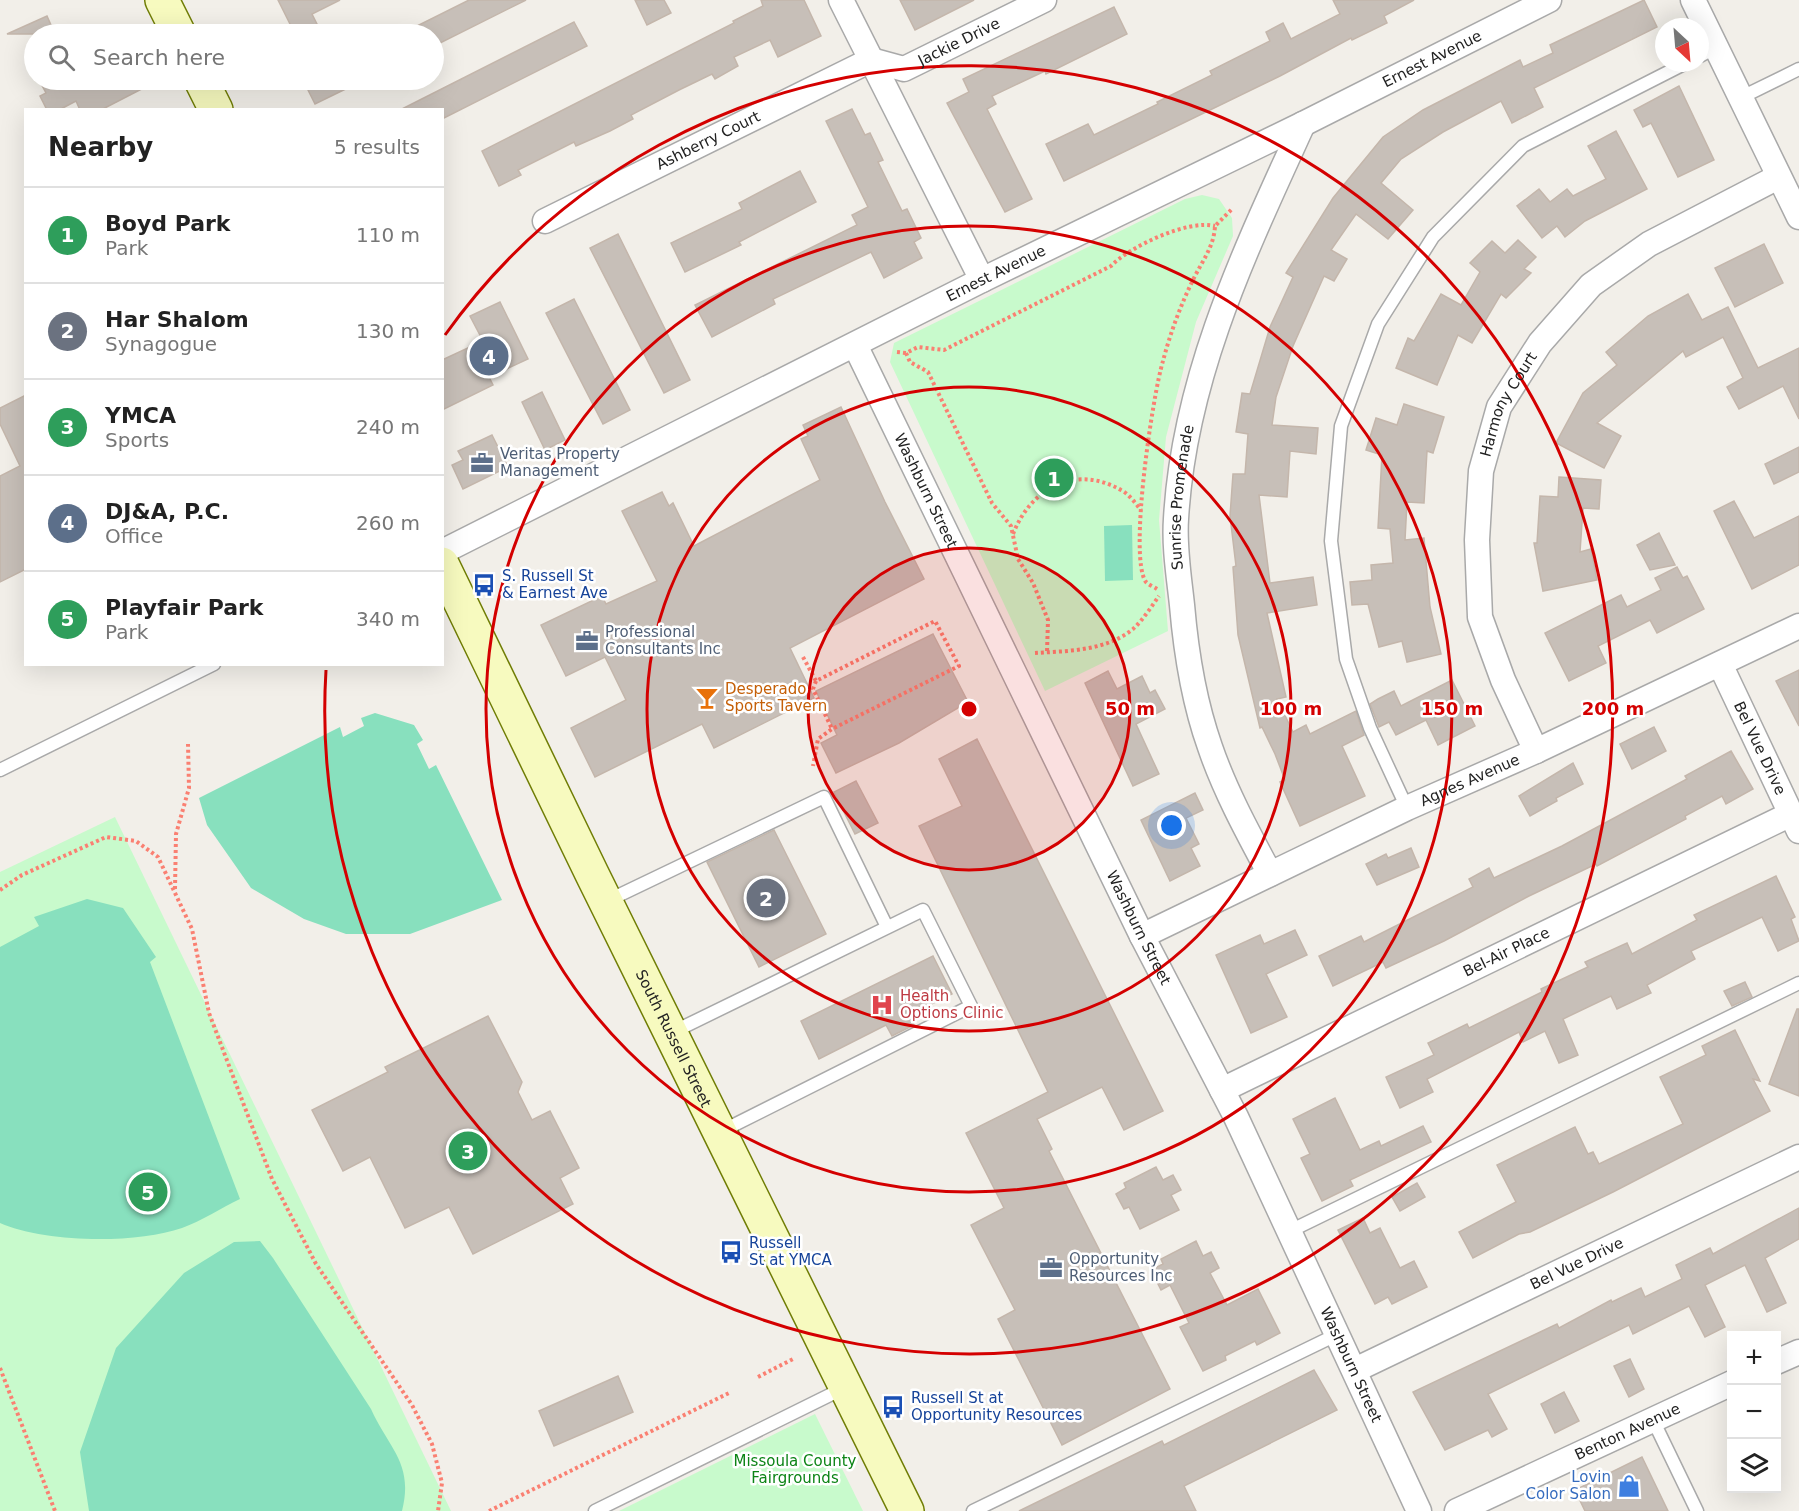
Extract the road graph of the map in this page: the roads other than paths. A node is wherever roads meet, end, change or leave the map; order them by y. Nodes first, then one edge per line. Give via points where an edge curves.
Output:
1 (162, 0) edge
2 (841, 0) edge
3 (1044, 0) edge
4 (1549, 0) edge
5 (1693, 0) edge
6 (1698, 18) edge
7 (174, 24) edge
8 (1709, 53) edge
9 (870, 60) junction
10 (1799, 69) edge
11 (1668, 72) edge
12 (206, 90) edge
13 (1740, 98) junction
14 (215, 108) edge
15 (1302, 124) junction
16 (1778, 177) junction
17 (1799, 217) edge
18 (545, 221) dead end
19 (982, 280) junction
20 (855, 345) junction
21 (444, 551) edge
22 (444, 568) edge
23 (1799, 626) edge
24 (1720, 664) junction
25 (210, 666) edge
26 (1536, 751) junction
27 (0, 770) edge
28 (1407, 808) junction
29 (1795, 823) edge
30 (1270, 874) junction
31 (606, 902) junction
32 (887, 927) junction
33 (1142, 936) junction
34 (1799, 982) edge
35 (672, 1033) junction
36 (1221, 1090) junction
37 (720, 1132) junction
38 (1799, 1157) edge
39 (1290, 1231) junction
40 (1338, 1334) junction
41 (1799, 1352) edge
42 (1781, 1360) edge
43 (1356, 1370) junction
44 (1727, 1385) edge
45 (845, 1388) junction
46 (1653, 1420) junction
47 (595, 1511) edge
48 (907, 1511) edge
49 (974, 1511) edge
50 (1419, 1511) edge
51 (1457, 1511) edge
52 (1697, 1511) edge

1 - 7 main road
2 - 9 street
3 - 9 street, Jackie Drive via 904,69
4 - 15 street, Ernest Avenue
5 - 6 street
8 - 13 street
9 - 18 street, Ashberry Court
9 - 19 street
10 - 13 lane
11 - 28 lane via 1523,146 1433,237 1378,324 1341,426 1331,542 1346,659 1370,728
12 - 14 main road
13 - 16 street
15 - 19 street, Ernest Avenue
15 - 30 street, Sunrise Promenade via 1218,319 1183,446 1176,522 1186,646 1209,746
16 - 17 street
16 - 26 street, Harmony Court via 1649,244 1591,285 1540,343 1500,408 1481,471 1477,540 1480,617 1503,680
19 - 20 street, Ernest Avenue
20 - 21 street, Ernest Avenue
20 - 33 street, Washburn Street
22 - 31 main road, South Russell Street
23 - 24 street, Agnes Avenue
24 - 26 street, Agnes Avenue
24 - 29 street, Bel Vue Drive
25 - 27 lane
26 - 28 street, Agnes Avenue
28 - 30 street, Agnes Avenue
29 - 36 street, Bel-Air Place
30 - 33 street, Agnes Avenue
31 - 32 lane via 824,797
31 - 35 main road, South Russell Street
32 - 35 lane
32 - 37 lane via 923,910 971,1006
33 - 36 street, Washburn Street
34 - 39 lane
35 - 37 main road, South Russell Street
36 - 39 street, Washburn Street
37 - 45 main road, South Russell Street
38 - 43 street, Bel Vue Drive
39 - 40 street, Washburn Street
40 - 43 street, Washburn Street
40 - 49 lane
41 - 42 street
43 - 50 street, Washburn Street
44 - 46 street, Benton Avenue
45 - 47 lane
45 - 48 main road, South Russell Street
46 - 51 street, Benton Avenue
46 - 52 lane

